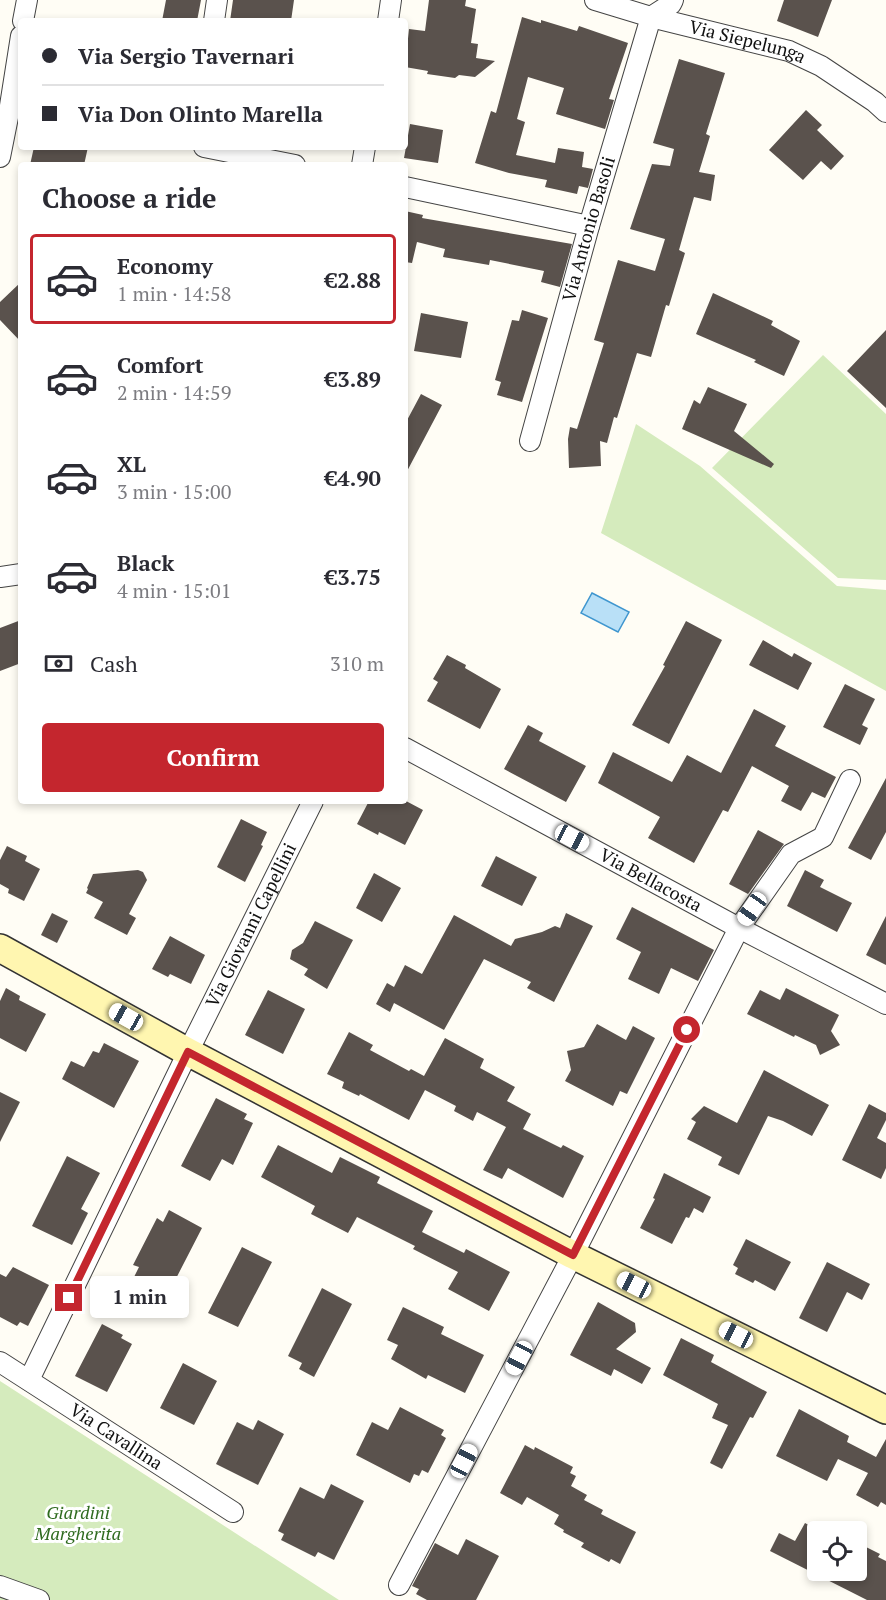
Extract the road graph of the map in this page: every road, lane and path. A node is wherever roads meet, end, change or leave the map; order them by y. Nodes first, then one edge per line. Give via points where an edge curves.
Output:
1 (27, 0) edge
2 (218, 0) edge
3 (391, 0) edge
4 (595, 0) edge
5 (673, 0) edge
6 (651, 17) junction
7 (24, 18) edge
8 (215, 18) edge
9 (388, 18) edge
10 (18, 57) edge
11 (10, 112) edge
12 (886, 112) edge
13 (219, 150) edge
14 (0, 157) edge
15 (280, 162) edge
16 (408, 188) edge
17 (589, 226) junction
18 (530, 441) dead end
19 (18, 574) edge
20 (0, 577) edge
21 (408, 750) edge
22 (850, 780) dead end
23 (312, 804) edge
24 (739, 928) junction
25 (0, 948) edge
26 (886, 1004) edge
27 (188, 1052) junction
28 (573, 1255) junction
29 (0, 1362) edge
30 (29, 1380) junction
31 (886, 1410) edge
32 (233, 1512) dead end
33 (399, 1585) dead end
34 (0, 1586) edge
35 (39, 1600) edge

1 - 7 street
2 - 8 street
3 - 9 street
4 - 6 street, Via Siepelunga
5 - 6 street
6 - 12 street, Via Siepelunga via 789,51 820,66
6 - 17 street, Via Antonio Basoli
10 - 11 street
11 - 14 street
13 - 15 street
16 - 17 street
17 - 18 street, Via Antonio Basoli
19 - 20 street
21 - 24 street, Via Bellacosta
22 - 24 street via 823,837 791,854
23 - 27 street, Via Giovanni Capellini
24 - 26 street, Via Bellacosta
24 - 28 street
25 - 27 street
27 - 28 street
27 - 30 street, Via Giovanni Capellini
28 - 31 street
28 - 33 street
29 - 30 street, Via Cavallina
30 - 32 street, Via Cavallina
34 - 35 street

